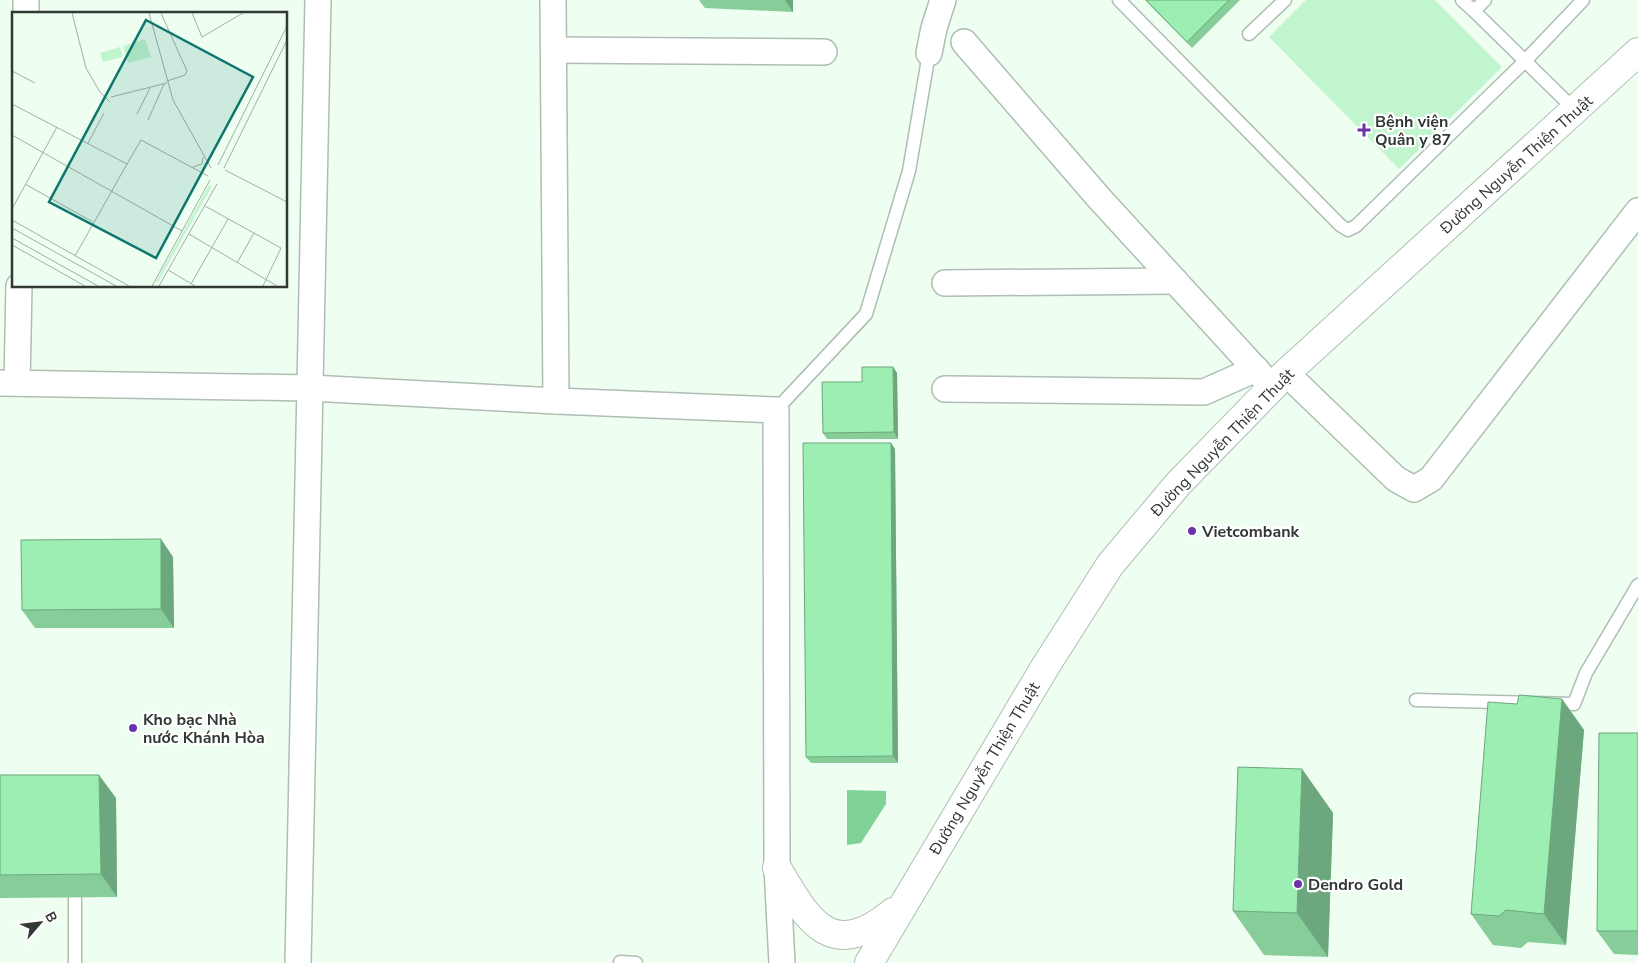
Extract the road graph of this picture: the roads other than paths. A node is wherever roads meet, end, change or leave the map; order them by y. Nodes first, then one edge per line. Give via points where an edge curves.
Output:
1 (318, 0) edge
2 (553, 0) edge
3 (943, 0) edge
4 (1119, 0) edge
5 (1285, 0) edge
6 (1462, 0) edge
7 (1485, 0) edge
8 (1583, 0) edge
9 (1474, 11) junction
10 (1249, 34) dead end
11 (964, 42) dead end
12 (554, 50) junction
13 (824, 52) dead end
14 (1638, 52) edge
15 (930, 53) joint
16 (1524, 62) junction
17 (1574, 110) junction
18 (1638, 211) edge
19 (1175, 281) junction
20 (945, 283) dead end
21 (19, 288) edge
22 (1271, 376) junction
23 (8, 383) edge
24 (310, 388) junction
25 (945, 388) dead end
26 (556, 401) junction
27 (776, 410) junction
28 (1638, 585) edge
29 (1416, 700) dead end
30 (777, 868) junction
31 (75, 898) edge
32 (904, 903) junction
33 (620, 962) dead end
34 (75, 963) edge
35 (298, 963) edge
36 (636, 963) edge
37 (782, 963) edge
38 (869, 963) edge

1 - 24 street
2 - 12 street
3 - 15 street
4 - 16 lane via 1348,230 1356,226
5 - 10 lane
6 - 9 lane
7 - 9 lane
8 - 16 lane
9 - 16 lane
11 - 19 street
12 - 13 street
12 - 26 street
14 - 17 street, Đường Nguyễn Thiện Thuật
15 - 27 lane via 909,171 866,314
16 - 17 lane
17 - 22 street, Đường Nguyễn Thiện Thuật
18 - 22 street via 1430,480 1414,488 1396,480
19 - 20 street
19 - 22 street
21 - 23 street
22 - 25 street via 1204,392
22 - 32 street, Đường Nguyễn Thiện Thuật via 1110,565
23 - 24 street
24 - 26 street
24 - 35 street
26 - 27 street
27 - 30 street
28 - 29 lane via 1586,673 1574,704
30 - 32 street via 809,920 834,936 866,933
30 - 37 street
31 - 34 lane
32 - 38 street, Đường Nguyễn Thiện Thuật
33 - 36 lane

